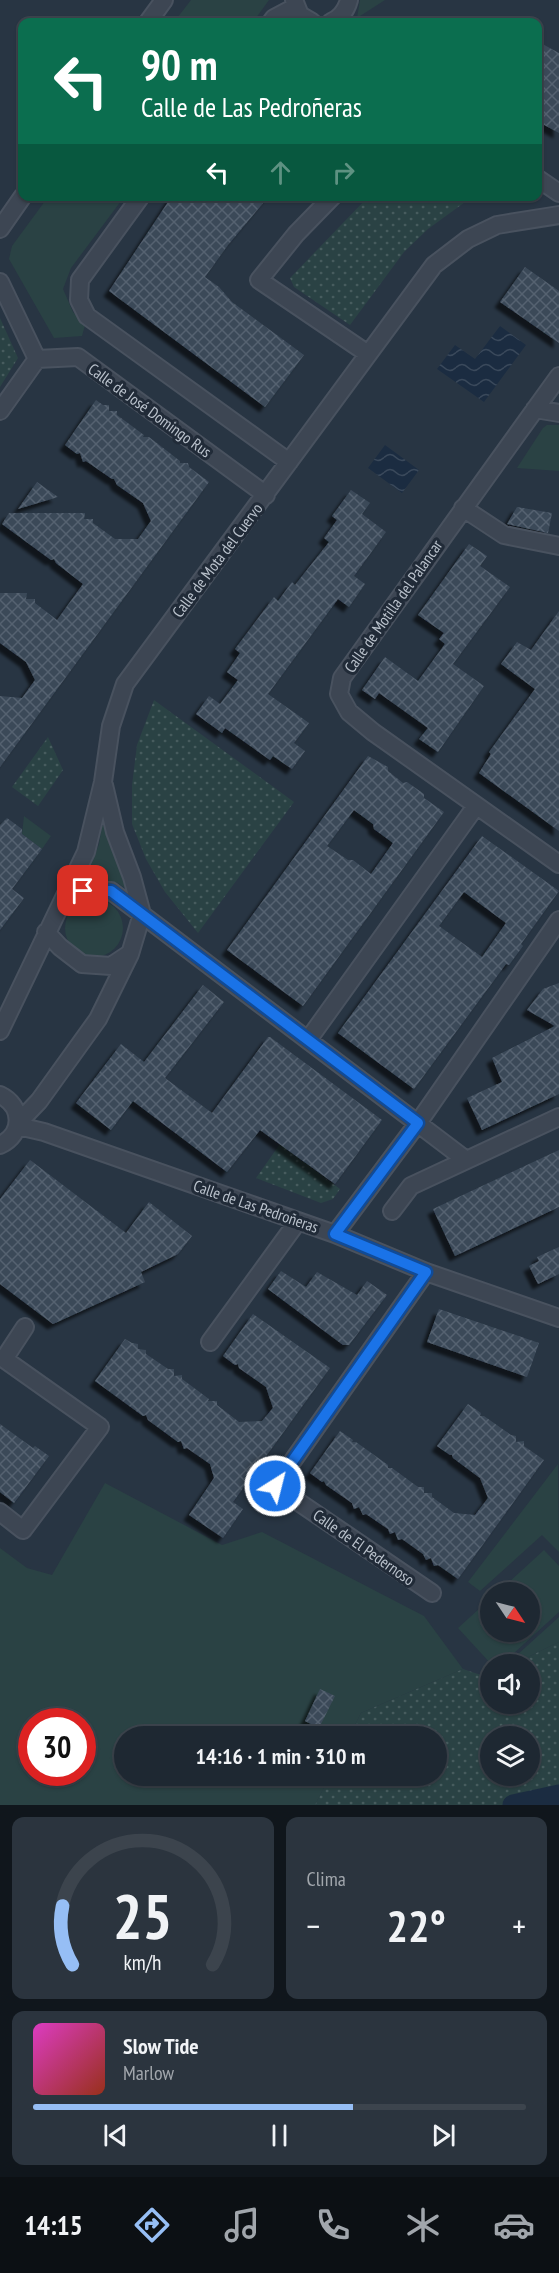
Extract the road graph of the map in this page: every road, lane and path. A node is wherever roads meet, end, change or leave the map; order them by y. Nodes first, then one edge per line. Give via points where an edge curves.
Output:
1 (164, 0) edge
2 (349, 0) edge
3 (295, 4) edge
4 (151, 18) edge
5 (274, 18) edge
6 (305, 18) edge
7 (338, 18) edge
8 (542, 181) edge
9 (559, 192) edge
10 (20, 201) edge
11 (137, 201) edge
12 (328, 201) edge
13 (559, 215) edge
14 (0, 229) edge
15 (0, 282) edge
16 (368, 354) junction
17 (37, 359) junction
18 (559, 376) edge
19 (536, 409) junction
20 (0, 411) edge
21 (559, 413) edge
22 (289, 462) junction
23 (266, 495) junction
24 (463, 508) junction
25 (559, 546) edge
26 (103, 782) junction
27 (476, 806) junction
28 (559, 864) edge
29 (69, 889) junction
30 (142, 914) junction
31 (559, 920) edge
32 (46, 932) junction
33 (130, 954) junction
34 (0, 1031) edge
35 (308, 1040) junction
36 (0, 1095) edge
37 (559, 1117) edge
38 (418, 1123) junction
39 (18, 1124) junction
40 (2, 1146) edge
41 (466, 1160) junction
42 (392, 1211) dead end
43 (298, 1221) junction
44 (335, 1234) junction
45 (426, 1272) junction
46 (559, 1318) edge
47 (25, 1327) dead end
48 (210, 1342) dead end
49 (2, 1359) edge
50 (0, 1512) edge
51 (432, 1593) dead end

1 - 4 street
2 - 7 street
3 - 5 street
3 - 6 street
8 - 9 street
10 - 14 street
11 - 22 street via 80,280 79,300 87,316
12 - 16 street via 259,280
13 - 16 street, Calle de Mota del Cuervo via 497,225 447,254 426,273
15 - 17 street
16 - 22 street, Calle de Mota del Cuervo
17 - 20 street
17 - 23 street, Calle de José Domingo Rus via 78,357
18 - 19 street, Calle de Motilla del Palancar
19 - 21 street
19 - 24 street, Calle de Motilla del Palancar
22 - 23 street, Calle de Mota del Cuervo
23 - 26 street, Calle de Mota del Cuervo via 125,684 111,726
24 - 25 street via 504,535
24 - 27 street, Calle de Motilla del Palancar via 342,678 339,694 349,712 373,732
26 - 29 street, Calle de Mota del Cuervo via 86,852
26 - 30 street, Calle de Mota del Cuervo
27 - 28 street, Calle de Motilla del Palancar
27 - 35 street
29 - 30 street via 111,891
29 - 32 street, Calle de Mota del Cuervo
30 - 33 street
30 - 35 street
31 - 38 street
32 - 33 street via 82,964 111,966
32 - 34 street, Calle de Mota del Cuervo
33 - 39 street via 98,1019
35 - 38 street
36 - 39 street via 12,1103
37 - 41 street
38 - 41 street
38 - 44 street
39 - 40 street via 14,1135
39 - 43 street, Calle de Las Pedroñeras
41 - 42 street via 411,1186
43 - 44 street, Calle de Las Pedroñeras
43 - 48 street
44 - 45 street, Calle de Las Pedroñeras
45 - 46 street, Calle de Las Pedroñeras
45 - 51 street, Calle de El Pedernoso via 275,1486
47 - 49 street
49 - 50 street via 99,1427 23,1530

